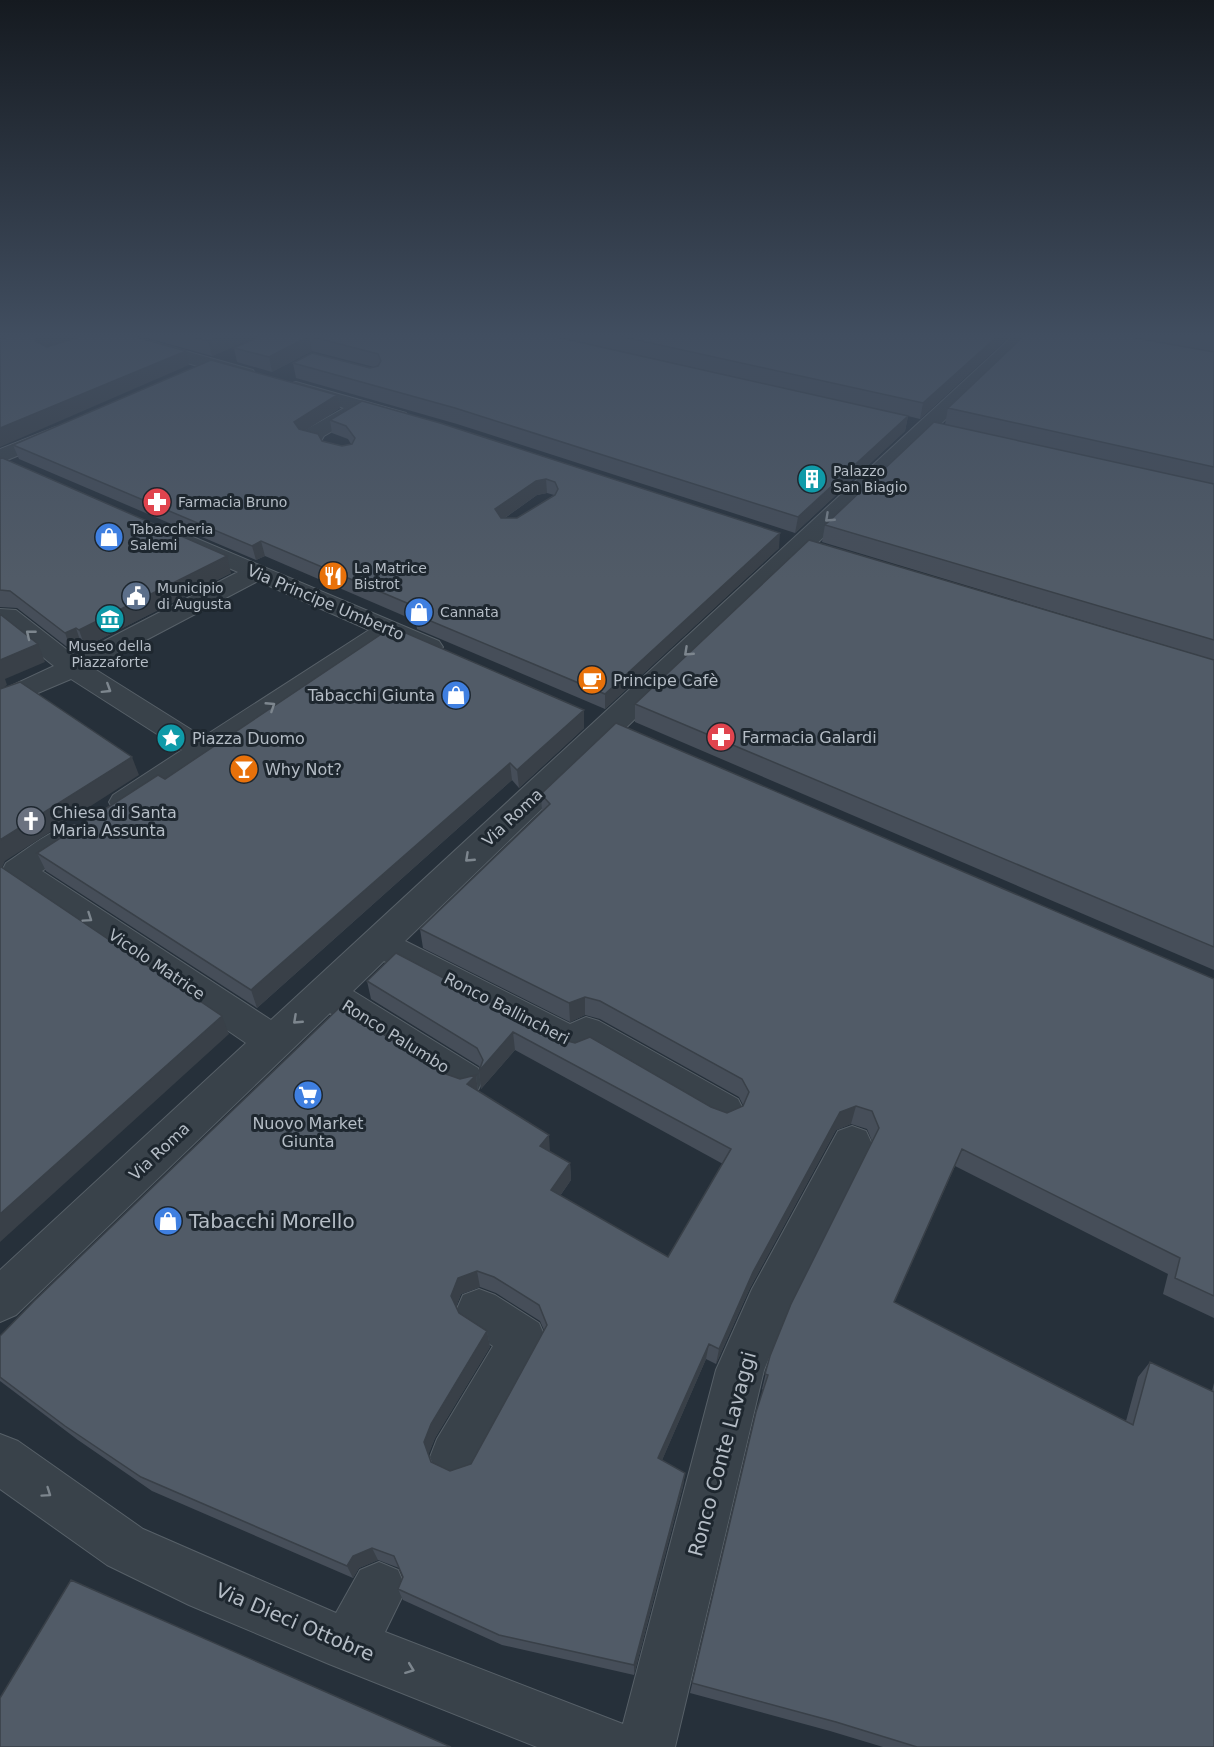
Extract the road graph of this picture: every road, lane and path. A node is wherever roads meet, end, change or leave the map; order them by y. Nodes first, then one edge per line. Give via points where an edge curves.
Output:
1 (344, 416) edge
2 (396, 416) edge
3 (937, 416) edge
4 (416, 421) edge
5 (75, 425) edge
6 (324, 440) edge
7 (0, 459) edge
8 (33, 475) edge
9 (161, 531) edge
10 (257, 572) junction
11 (0, 618) edge
12 (389, 629) junction
13 (449, 655) edge
14 (66, 662) junction
15 (0, 701) edge
16 (203, 750) junction
17 (379, 943) junction
18 (327, 993) junction
19 (274, 1042) junction
20 (464, 1079) edge
21 (724, 1111) edge
22 (852, 1144) dead end
23 (0, 1300) edge
24 (479, 1311) dead end
25 (455, 1457) dead end
26 (0, 1459) edge
27 (380, 1589) dead end
28 (348, 1645) junction
29 (610, 1747) edge
30 (646, 1747) edge

1 - 6 street via 309,436
2 - 4 street
3 -> 17 street, Via Roma
5 - 7 street
7 - 8 street
9 - 10 street, Via Principe Umberto
10 - 12 street, Via Principe Umberto
10 - 14 street
14 -> 11 street via 7,615
12 - 13 street, Via Principe Umberto
16 -> 12 street
14 - 15 street
14 -> 16 street
16 -> 19 street, Vicolo Matrice via 18,872
17 - 18 street, Via Roma
17 - 21 street, Ronco Ballincheri via 575,1044 586,1032
18 -> 19 street, Via Roma
18 - 20 street, Ronco Palumbo
19 - 23 street, Via Roma
22 - 30 street, Ronco Conte Lavaggi via 768,1305 740,1370
24 - 25 street via 523,1339
26 -> 28 street, Via Dieci Ottobre via 125,1547
27 - 28 street
28 -> 29 street, Via Dieci Ottobre

